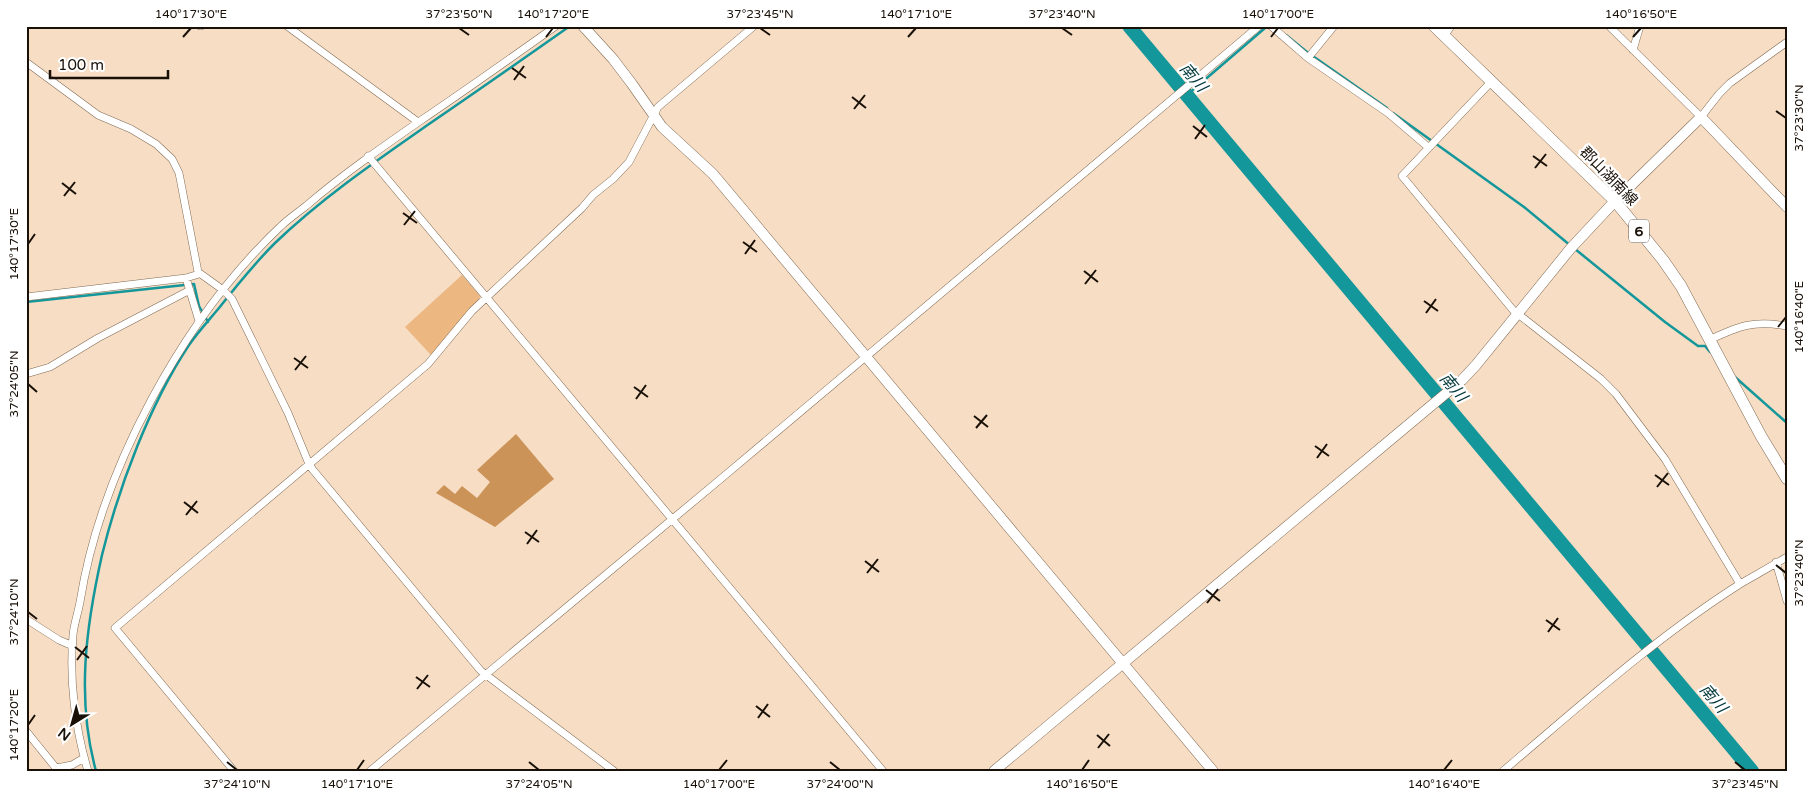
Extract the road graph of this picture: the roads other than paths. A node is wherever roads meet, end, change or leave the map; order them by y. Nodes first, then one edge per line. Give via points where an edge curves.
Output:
1 (287, 26) edge
2 (556, 26) edge
3 (582, 26) edge
4 (754, 26) edge
5 (1259, 26) edge
6 (1271, 26) edge
7 (1334, 26) edge
8 (1434, 26) edge
9 (1609, 26) edge
10 (1640, 26) edge
11 (1448, 31) edge
12 (1787, 42) edge
13 (1633, 50) junction
14 (1308, 58) junction
15 (26, 62) edge
16 (1492, 81) junction
17 (654, 114) junction
18 (1700, 117) junction
19 (418, 122) junction
20 (1428, 148) junction
21 (372, 161) junction
22 (1614, 201) junction
23 (1787, 207) edge
24 (199, 274) junction
25 (186, 278) junction
26 (190, 290) junction
27 (227, 294) junction
28 (26, 297) edge
29 (486, 298) junction
30 (1518, 314) junction
31 (199, 321) junction
32 (1787, 326) edge
33 (1709, 340) junction
34 (866, 357) junction
35 (26, 374) edge
36 (309, 464) junction
37 (1787, 480) edge
38 (672, 520) junction
39 (1787, 557) edge
40 (1776, 562) junction
41 (1740, 584) junction
42 (1787, 601) edge
43 (26, 619) edge
44 (73, 646) junction
45 (1123, 663) junction
46 (486, 675) junction
47 (26, 731) edge
48 (84, 758) junction
49 (88, 771) edge
50 (234, 771) edge
51 (370, 771) edge
52 (614, 771) edge
53 (883, 771) edge
54 (994, 771) edge
55 (1213, 771) edge
56 (1503, 771) edge

1 - 19 street
2 - 19 street
3 - 17 street via 613,59
4 - 17 street via 658,106
5 - 34 street
6 - 14 street
7 - 14 street
8 - 11 main road, 郡山湖南線 / 6
9 - 13 street
10 - 13 street
11 - 16 main road, 郡山湖南線 / 6
12 - 18 street via 1730,83
13 - 18 street
14 - 20 street via 1388,113
15 - 24 street via 98,115 142,135 172,159 179,173
16 - 20 street
16 - 22 main road, 郡山湖南線 / 6
17 - 29 street via 621,172
17 - 34 street via 670,135 712,174
18 - 22 street
18 - 23 street
19 - 21 street
20 - 30 street via 1402,176
21 - 27 street via 332,183 282,225 263,244
21 - 29 street
22 - 30 street
22 - 33 main road, 郡山湖南線 / 6 via 1681,286
24 - 25 street
24 - 27 street
25 - 26 street
25 - 28 street
26 - 31 street
26 - 35 street via 50,367
27 - 31 street
27 - 36 street via 288,413
29 - 36 street via 428,364
29 - 38 street
30 - 41 street via 1616,394 1665,459
30 - 45 street via 1476,366 1446,393
31 - 44 street via 144,414 120,468 83,579
32 - 33 street via 1747,324
33 - 37 main road, 郡山湖南線 / 6
34 - 38 street
34 - 45 street
36 - 46 street
36 - 50 street via 115,628
38 - 46 street
38 - 53 street
39 - 40 street
40 - 41 street
40 - 42 street
41 - 56 street via 1654,644
43 - 44 street
44 - 48 street via 75,709
45 - 54 street
45 - 55 street
46 - 51 street
46 - 52 street
47 - 48 street via 56,768 72,766
48 - 49 street

